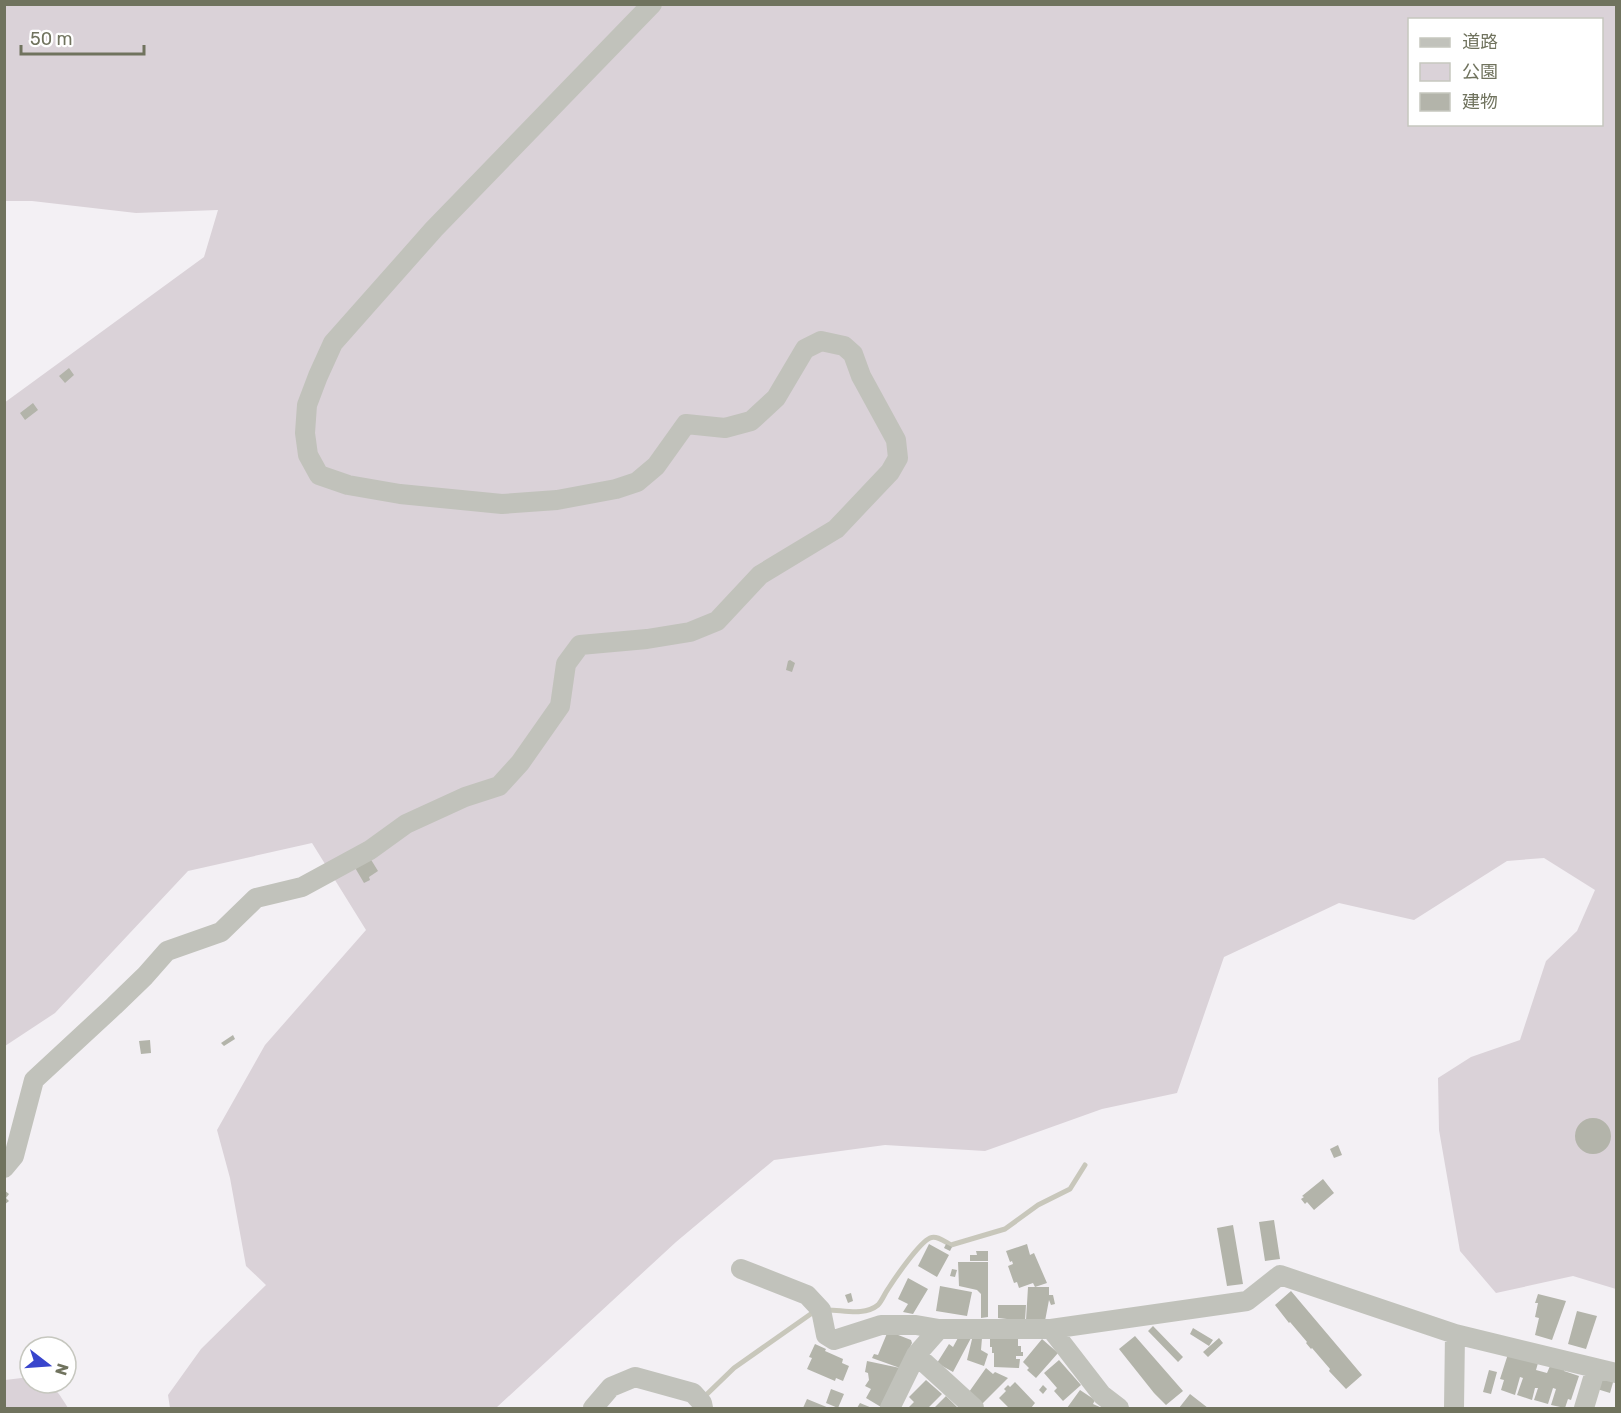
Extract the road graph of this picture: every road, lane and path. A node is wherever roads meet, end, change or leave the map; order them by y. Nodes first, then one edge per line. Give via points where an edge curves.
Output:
1 (652, 4) edge
2 (4, 1168) edge
3 (741, 1269) dead end
4 (939, 1329) junction
5 (1052, 1329) junction
6 (1455, 1334) junction
7 (916, 1355) junction
8 (1596, 1368) junction
9 (1617, 1373) edge
10 (593, 1408) edge
11 (703, 1408) edge
12 (890, 1408) edge
13 (974, 1408) edge
14 (1119, 1408) edge
15 (1454, 1408) edge
16 (1584, 1408) edge

1 - 2 street via 434,229 333,343 307,405 308,455 319,475 348,485 400,494 502,504 557,500 616,489 637,482 656,466 686,424 725,428 752,421 776,398 805,349 820,342 844,346 853,354 896,440 898,458 890,472 836,529 760,575 717,621 690,632 580,645 566,664 560,706 499,786 406,824 370,850 302,887 256,898 221,932 167,951 34,1080 14,1156
3 - 4 street via 807,1294 821,1310 826,1335 834,1340 881,1325
4 - 5 street
4 - 7 street
5 - 6 street via 1247,1300 1280,1275
5 - 14 street via 1102,1395
6 - 8 street
6 - 15 street
7 - 12 street
7 - 13 street
8 - 9 street
8 - 16 street
10 - 11 street via 611,1387 634,1377 693,1393

